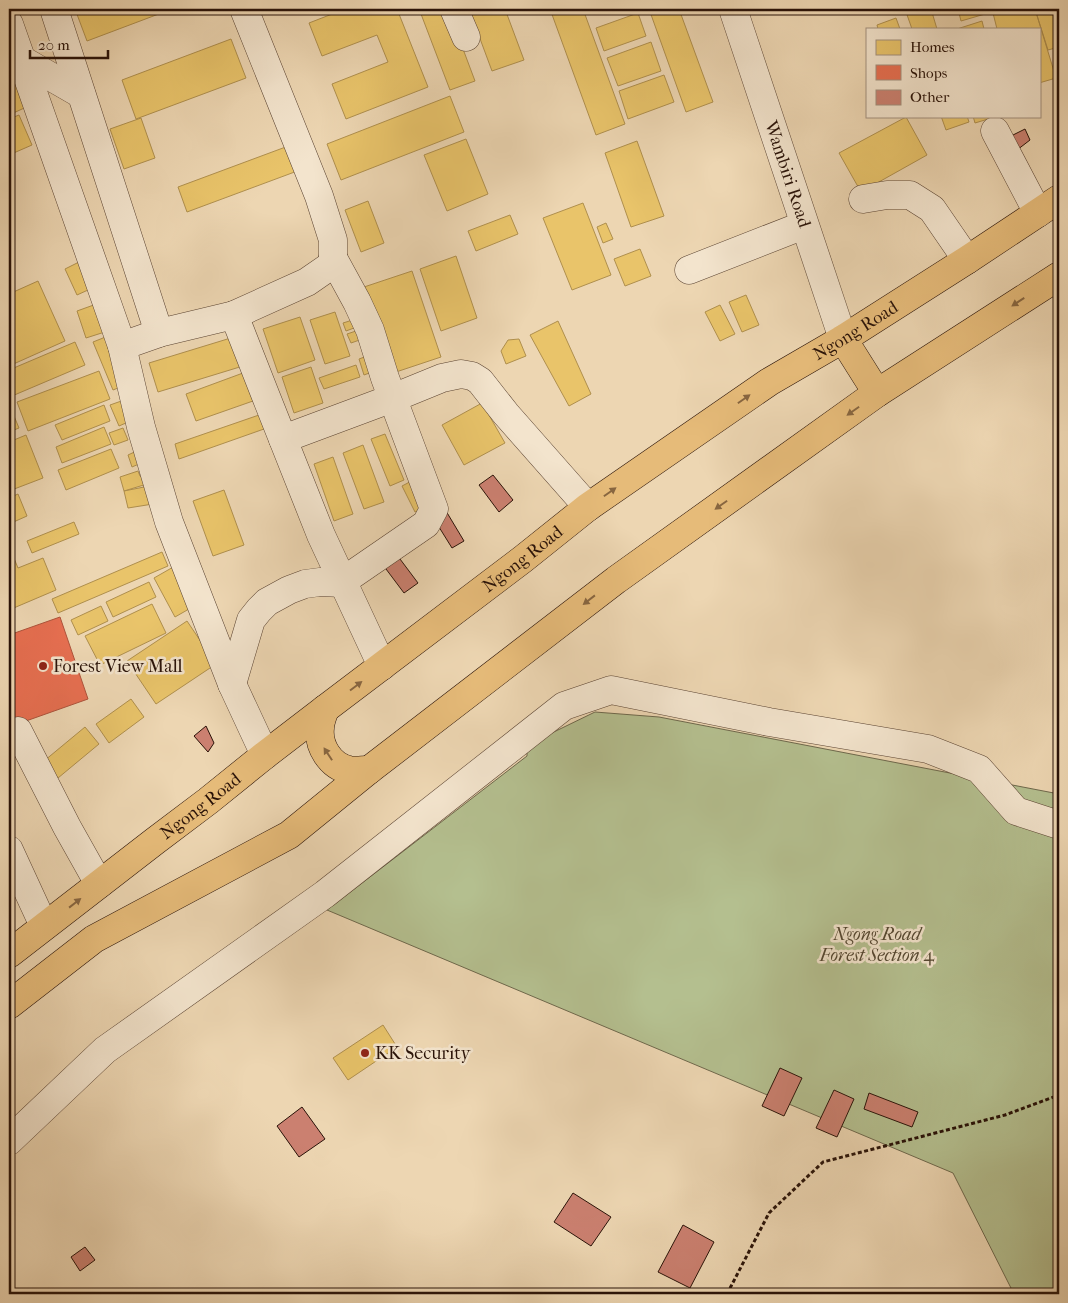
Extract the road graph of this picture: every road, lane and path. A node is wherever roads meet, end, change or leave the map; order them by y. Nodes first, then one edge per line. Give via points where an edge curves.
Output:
1 (54, 9) edge
2 (454, 9) edge
3 (733, 9) edge
4 (251, 11) edge
5 (9, 24) edge
6 (466, 37) dead end
7 (22, 60) junction
8 (80, 94) junction
9 (995, 131) dead end
10 (863, 199) dead end
11 (1049, 206) edge
12 (804, 224) junction
13 (333, 258) junction
14 (967, 260) junction
15 (689, 270) dead end
16 (1059, 276) edge
17 (234, 315) junction
18 (159, 333) junction
19 (842, 339) junction
20 (122, 346) junction
21 (877, 393) junction
22 (393, 398) junction
23 (283, 439) junction
24 (588, 507) junction
25 (343, 582) junction
26 (382, 666) junction
27 (232, 684) junction
28 (325, 709) junction
29 (18, 731) dead end
30 (265, 755) junction
31 (369, 770) junction
32 (1059, 826) edge
33 (9, 850) edge
34 (98, 884) junction
35 (44, 926) junction
36 (9, 954) edge
37 (9, 1005) edge
38 (1059, 1095) edge
39 (9, 1142) edge
40 (727, 1294) edge

1 - 8 street
2 - 6 street
3 - 12 street, Wambiri Road
4 - 13 street via 319,196 333,240
5 - 7 street
7 - 8 street
7 - 20 street
8 - 18 street
9 - 11 street
10 - 14 street via 910,195 932,209
11 - 14 main road, Ngong Road
12 - 15 street
12 - 19 street, Wambiri Road
13 - 17 street via 332,264 307,282
13 - 22 street via 370,330
14 - 19 main road, Ngong Road
16 -> 21 main road
17 - 18 street
17 - 23 street
18 - 20 street
19 - 21 main road
24 -> 19 main road, Ngong Road via 769,382
20 - 27 street via 141,427 169,522
21 -> 31 main road via 616,580
22 - 23 street
22 - 24 street via 442,378 461,374 472,376 480,381
22 - 25 street via 434,509 426,524
23 - 25 street
24 - 26 main road, Ngong Road
25 - 26 street
25 - 27 street via 305,584 266,602 252,620
28 -> 26 main road, Ngong Road
27 - 30 street
28 - 30 main road, Ngong Road
31 -> 28 main road via 348,770 334,763 325,753 320,729
29 - 34 street
30 - 34 main road, Ngong Road
31 - 37 main road via 289,835 94,939
32 - 39 street via 1016,811 979,769 928,749 769,722 611,690 564,706 325,894 106,1050
33 - 35 street
35 -> 34 main road, Ngong Road
35 - 36 main road, Ngong Road
38 - 40 path via 1005,1115 823,1162 769,1213

